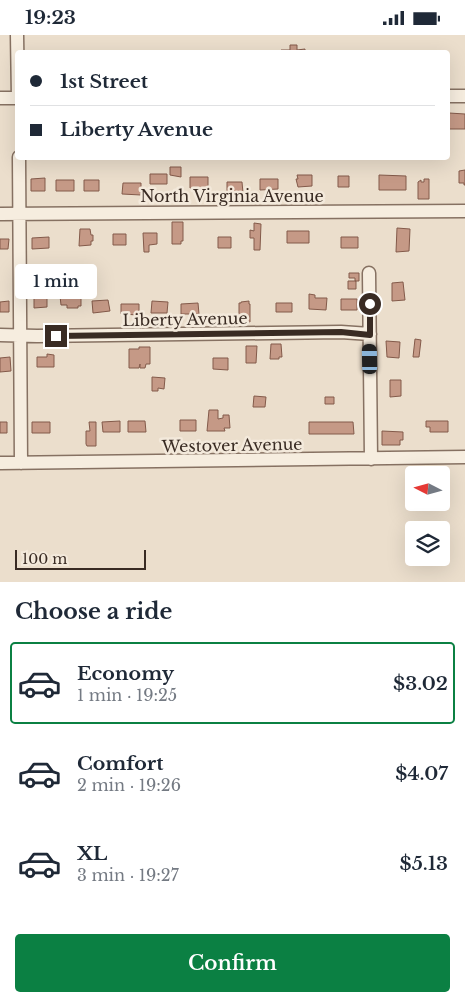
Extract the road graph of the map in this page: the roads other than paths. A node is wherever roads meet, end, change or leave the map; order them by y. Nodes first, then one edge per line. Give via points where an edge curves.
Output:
1 (17, 35) edge
2 (17, 50) edge
3 (450, 96) edge
4 (465, 96) edge
5 (0, 98) edge
6 (15, 98) edge
7 (19, 160) edge
8 (465, 211) edge
9 (0, 214) edge
10 (20, 214) junction
11 (370, 273) dead end
12 (0, 335) edge
13 (20, 335) junction
14 (370, 335) junction
15 (465, 457) edge
16 (371, 459) junction
17 (0, 463) edge
18 (21, 463) junction

1 - 2 street
3 - 4 street
5 - 6 street
7 - 10 street
8 - 10 street, North Virginia Avenue
9 - 10 street, North Virginia Avenue
10 - 13 street
11 - 14 street
12 - 13 street, Liberty Avenue
13 - 14 street, Liberty Avenue via 341,332
13 - 18 street
14 - 16 street
15 - 16 street, Westover Avenue
16 - 18 street, Westover Avenue
17 - 18 street, Westover Avenue

